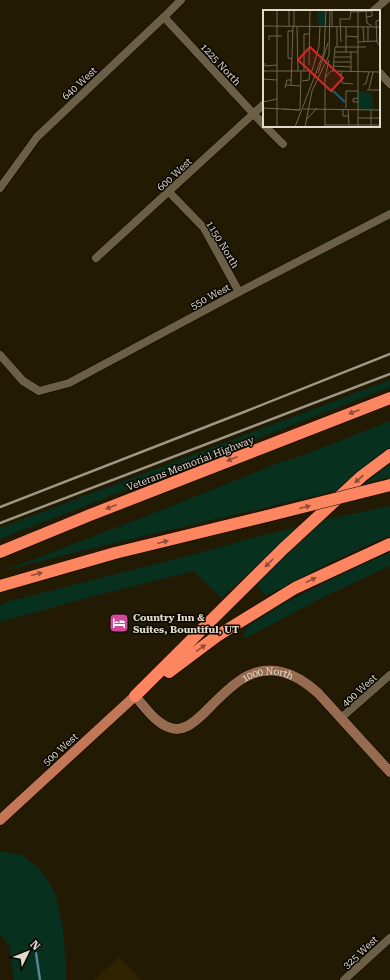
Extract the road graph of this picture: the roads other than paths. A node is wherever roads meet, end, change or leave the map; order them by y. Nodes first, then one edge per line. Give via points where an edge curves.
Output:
1 (181, 0) edge
2 (386, 0) edge
3 (374, 10) edge
4 (164, 17) junction
5 (380, 73) edge
6 (390, 84) edge
7 (263, 105) edge
8 (253, 113) junction
9 (263, 123) edge
10 (267, 127) edge
11 (283, 144) dead end
12 (0, 188) edge
13 (169, 192) junction
14 (390, 214) edge
15 (96, 258) dead end
16 (239, 292) junction
17 (0, 355) edge
18 (3, 365) edge
19 (390, 398) edge
20 (390, 455) edge
21 (390, 485) edge
22 (390, 544) edge
23 (0, 552) edge
24 (0, 586) edge
25 (390, 675) edge
26 (135, 696) junction
27 (341, 718) junction
28 (390, 772) edge
29 (0, 820) edge
30 (390, 938) edge
31 (344, 980) edge

1 - 4 street, 640 West
2 - 3 street
4 - 8 street, 1225 North
4 - 12 street, 640 West via 37,137
5 - 6 street
7 - 8 street, 600 West
8 - 9 street, 1225 North
8 - 13 street, 600 West
10 - 11 street, 1225 North
13 - 15 street, 600 West
13 - 16 street, 1150 North via 204,228
14 - 16 street, 550 West
16 - 18 street, 550 West via 69,383 39,391
17 - 18 street
19 -> 23 highway, Veterans Memorial Highway
20 -> 26 highway via 362,476 283,549
24 -> 21 highway, bridge via 115,553
26 -> 22 highway via 217,636 295,588
25 - 27 street, 400 West
26 - 27 street, 1000 North via 161,723 177,729 192,724 240,680 259,672 280,671 306,683
26 - 29 main road, 500 West
27 - 28 street, 1000 North
30 - 31 street, 325 West

